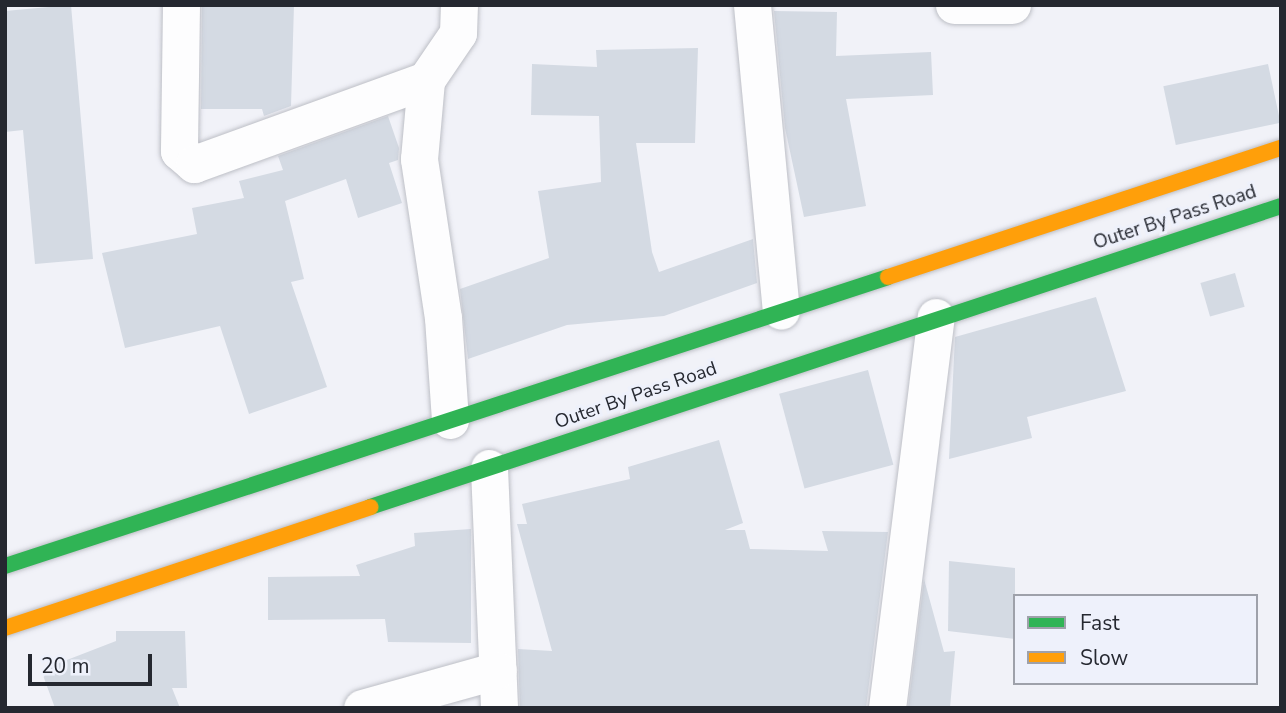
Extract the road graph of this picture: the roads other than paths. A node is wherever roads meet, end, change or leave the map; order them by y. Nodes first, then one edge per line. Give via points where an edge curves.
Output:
1 (181, 5) edge
2 (459, 5) edge
3 (752, 5) edge
4 (954, 5) edge
5 (999, 6) edge
6 (426, 80) junction
7 (1281, 148) edge
8 (1281, 206) edge
9 (781, 311) junction
10 (936, 317) junction
11 (450, 420) junction
12 (489, 468) junction
13 (5, 566) edge
14 (5, 628) edge
15 (498, 670) junction
16 (362, 708) edge
17 (499, 708) edge
18 (887, 708) edge

1 - 6 street via 178,151 194,164
2 - 6 street via 458,33
3 - 9 street
4 - 5 street
6 - 11 street via 419,159 443,318
7 - 9 main road, Outer By Pass Road
8 - 10 main road, Outer By Pass Road
9 - 11 main road, Outer By Pass Road
10 - 12 main road, Outer By Pass Road
10 - 18 street
11 - 13 main road, Outer By Pass Road
12 - 14 main road, Outer By Pass Road
12 - 15 street
15 - 16 street
15 - 17 street

